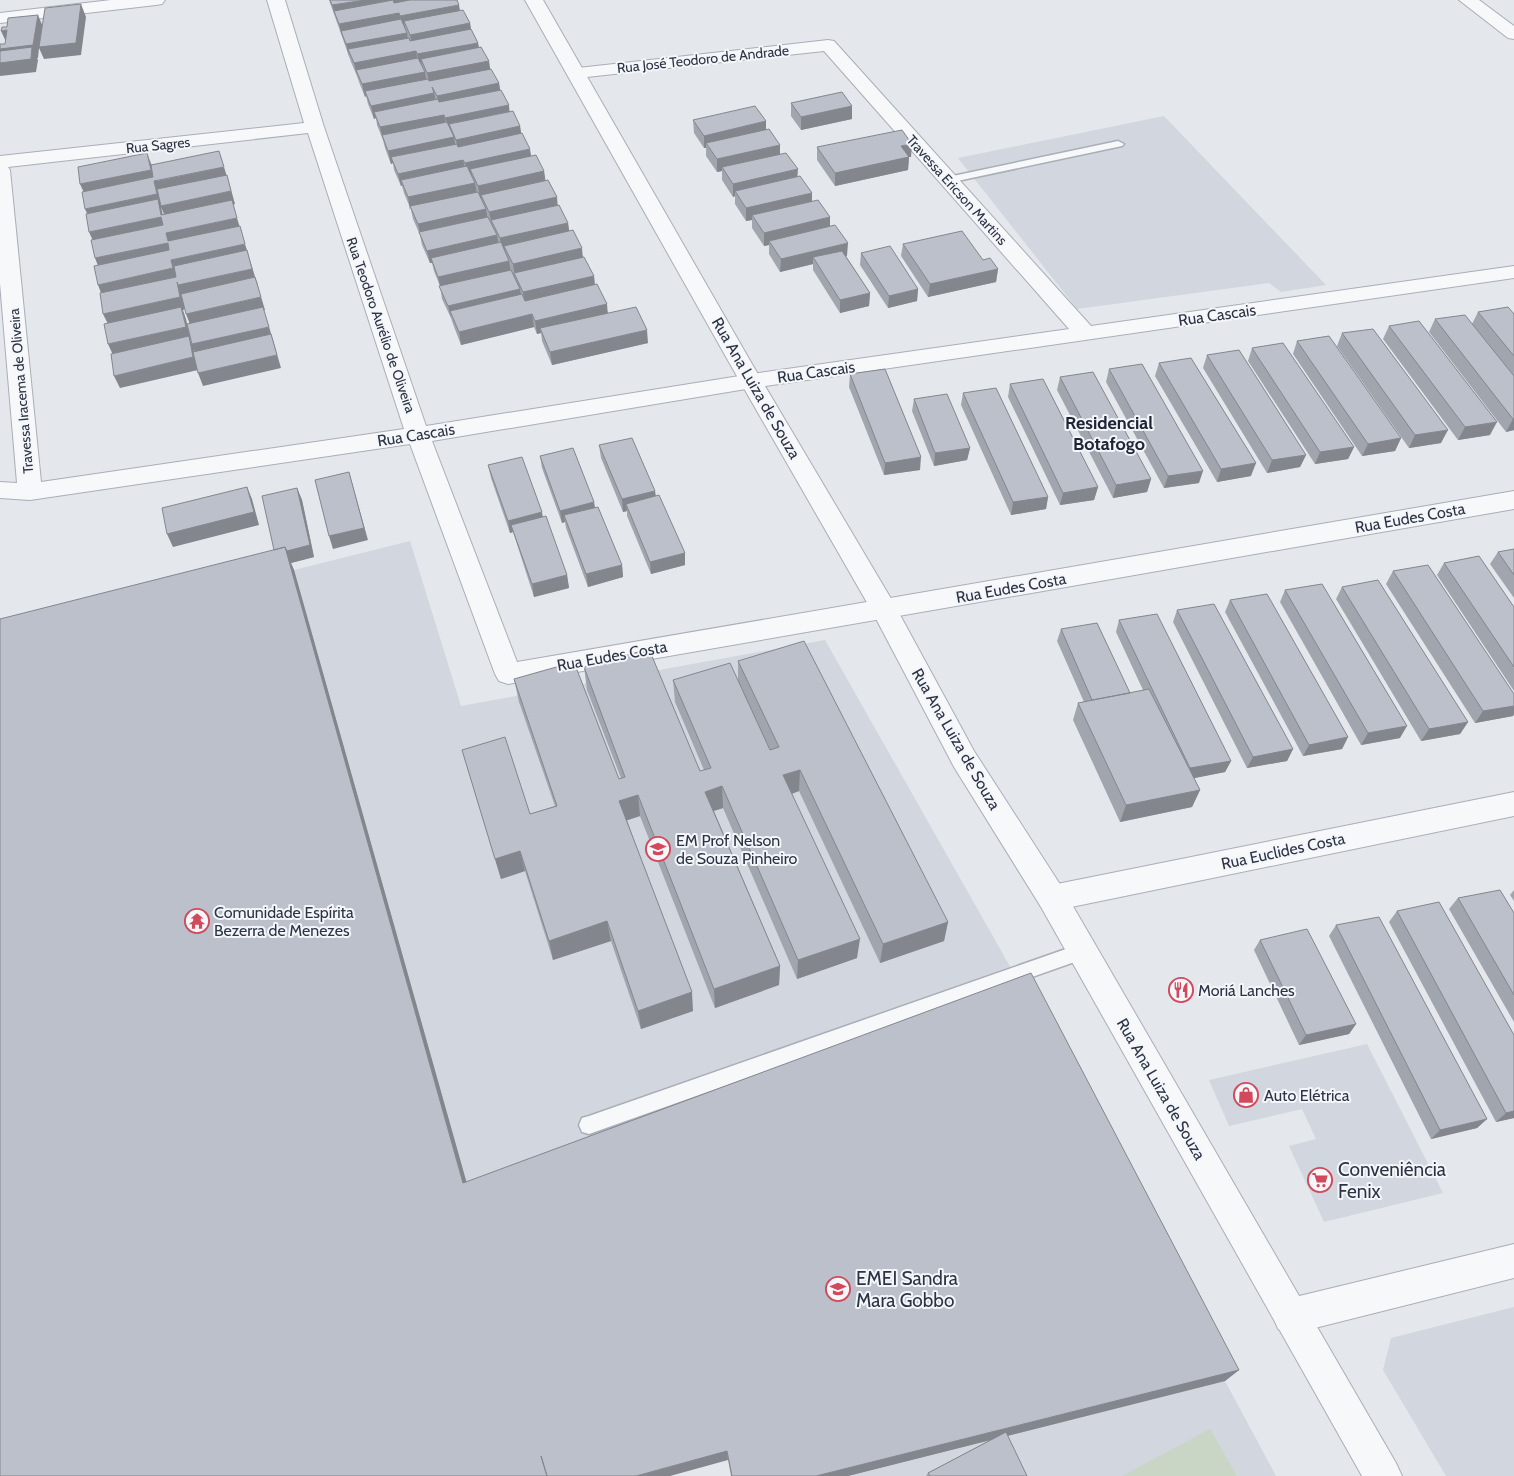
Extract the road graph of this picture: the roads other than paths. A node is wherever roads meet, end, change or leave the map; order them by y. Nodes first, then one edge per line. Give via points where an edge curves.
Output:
1 (156, 0) edge
2 (276, 0) edge
3 (534, 0) edge
4 (1468, 0) edge
5 (0, 18) edge
6 (1514, 34) edge
7 (828, 45) joint
8 (578, 73) junction
9 (315, 128) junction
10 (1118, 144) dead end
11 (0, 162) edge
12 (0, 170) edge
13 (948, 180) junction
14 (1514, 272) edge
15 (1086, 334) junction
16 (752, 381) junction
17 (418, 434) junction
18 (0, 490) edge
19 (30, 492) junction
20 (1514, 500) edge
21 (884, 609) junction
22 (508, 674) joint
23 (1514, 804) edge
24 (1052, 898) junction
25 (1082, 951) junction
26 (589, 1125) dead end
27 (1514, 1261) edge
28 (1291, 1316) junction
29 (1383, 1476) edge

1 - 5 street
2 - 9 street, Rua Teodoro Aurélio de Oliveira
3 - 8 street, Rua Ana Luiza de Souza
4 - 6 street
7 - 8 street, Rua José Teodoro de Andrade
7 - 13 street, Travessa Ericson Martins
8 - 16 street, Rua Ana Luiza de Souza
9 - 11 street, Rua Sagres
9 - 17 street, Rua Teodoro Aurélio de Oliveira
10 - 13 lane
12 - 19 street, Travessa Iracema de Oliveira
13 - 15 street, Travessa Ericson Martins
14 - 15 street, Rua Cascais
15 - 16 street, Rua Cascais
16 - 17 street, Rua Cascais
16 - 21 street, Rua Ana Luiza de Souza
17 - 19 street, Rua Cascais
17 - 22 street, Rua Teodoro Aurélio de Oliveira
18 - 19 street, Rua Cascais
20 - 21 street, Rua Eudes Costa
21 - 22 street, Rua Eudes Costa
21 - 24 street, Rua Ana Luiza de Souza via 964,759
23 - 24 street, Rua Euclides Costa
24 - 25 street, Rua Ana Luiza de Souza
25 - 26 lane
25 - 28 street, Rua Ana Luiza de Souza
27 - 28 street
28 - 29 street, Rua Ana Luiza de Souza

